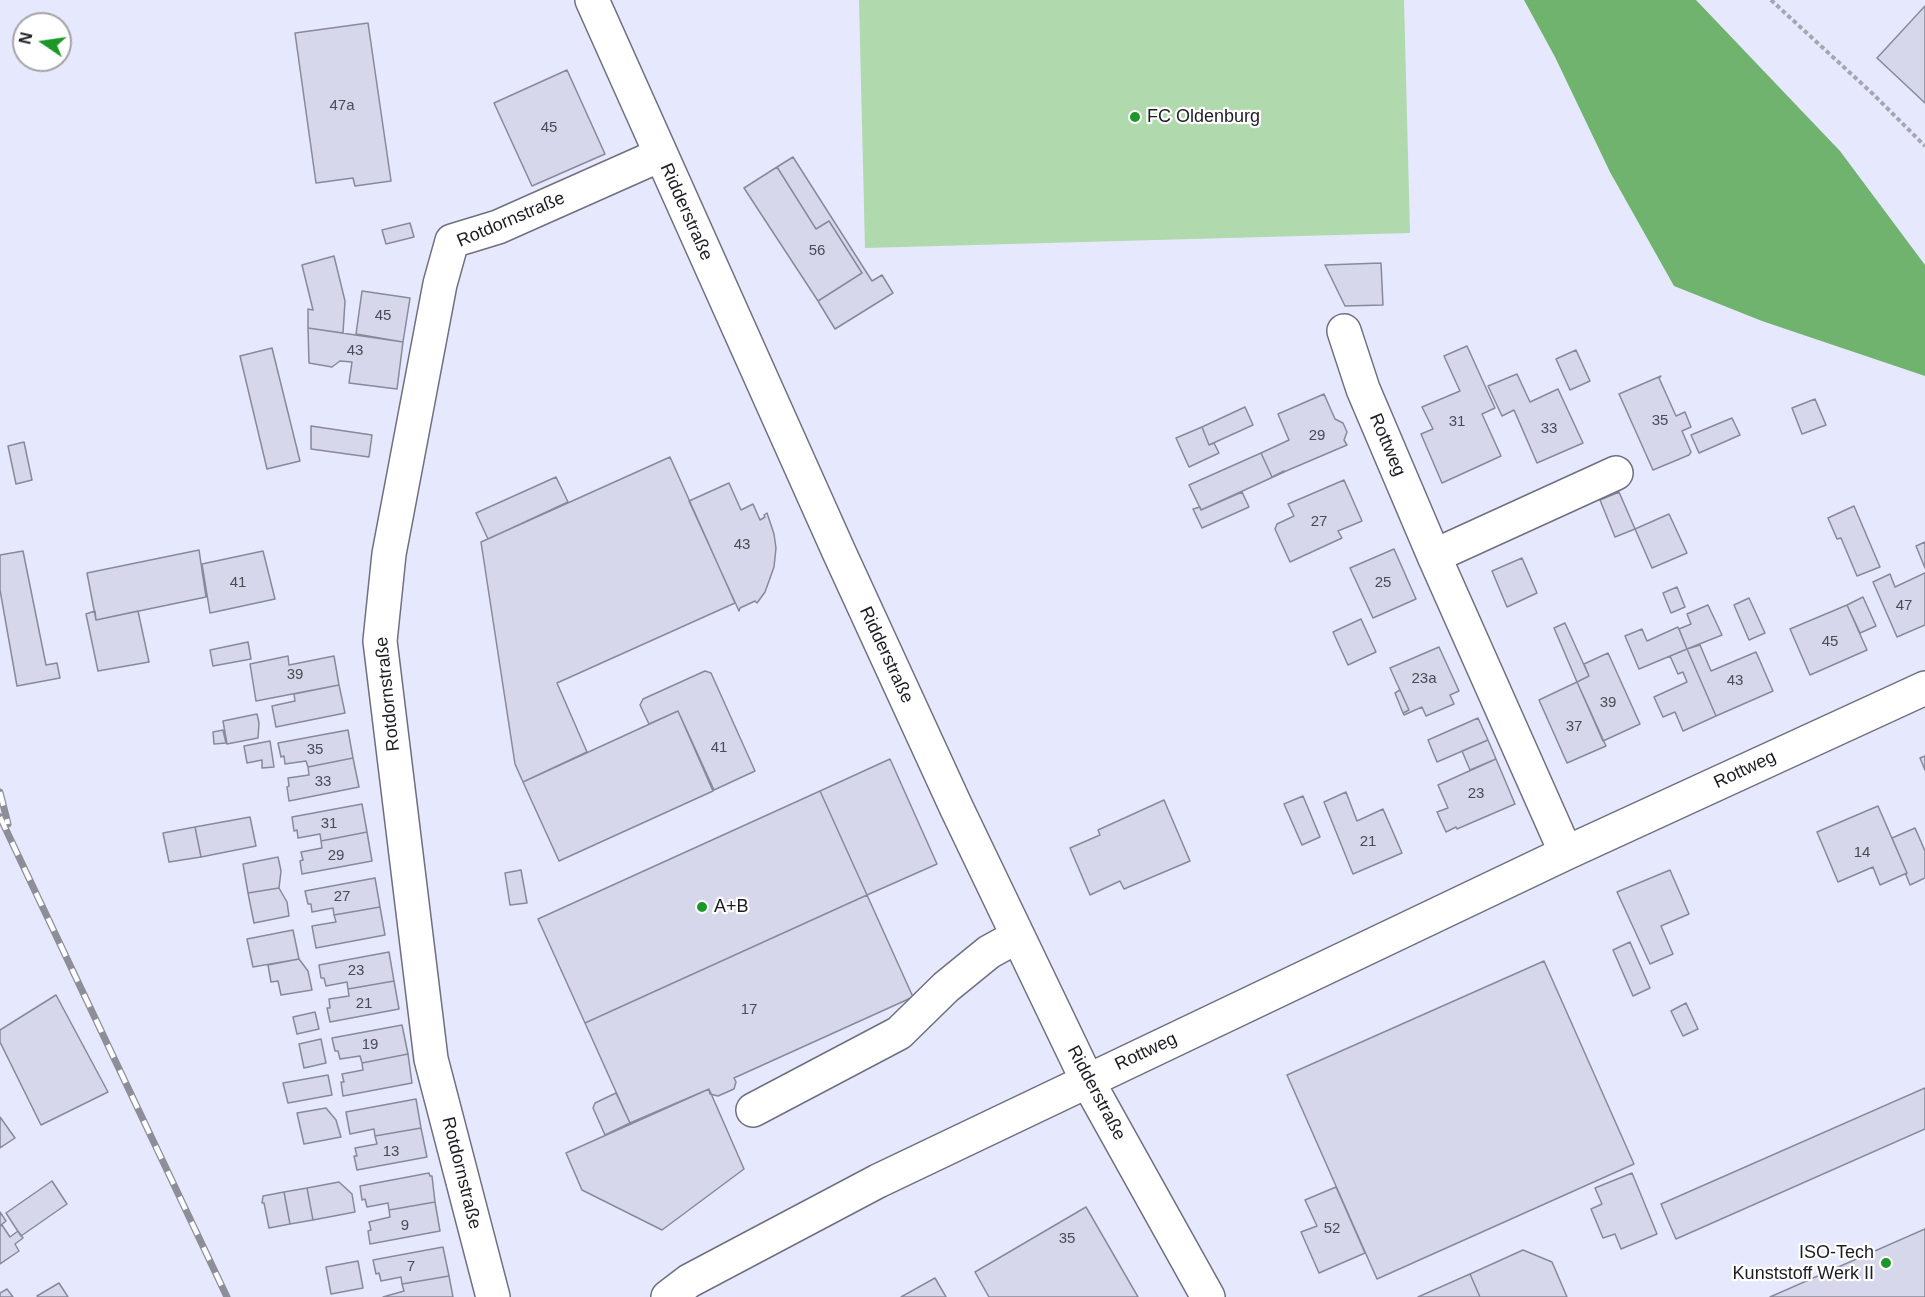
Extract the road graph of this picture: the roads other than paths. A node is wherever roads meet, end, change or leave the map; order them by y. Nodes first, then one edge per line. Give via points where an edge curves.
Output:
1 (592, 0) edge
2 (660, 155) junction
3 (1344, 331) dead end
4 (1616, 473) dead end
5 (1434, 556) junction
6 (1925, 688) edge
7 (1566, 853) junction
8 (1018, 936) junction
9 (1087, 1080) junction
10 (753, 1110) dead end
11 (493, 1297) edge
12 (669, 1297) edge
13 (1208, 1297) edge

1 - 2 street, Ridderstraße
2 - 8 street, Ridderstraße via 838,552
2 - 11 street, Rotdornstraße via 498,227 452,241 440,284 389,554 380,641 431,1059
3 - 5 street, Rottweg via 1363,389
4 - 5 street
5 - 7 street, Rottweg
6 - 7 street, Rottweg
7 - 9 street, Rottweg
8 - 9 street, Ridderstraße
8 - 10 street via 963,973 899,1033
9 - 12 street, Rottweg via 878,1181 689,1281
9 - 13 street, Ridderstraße

